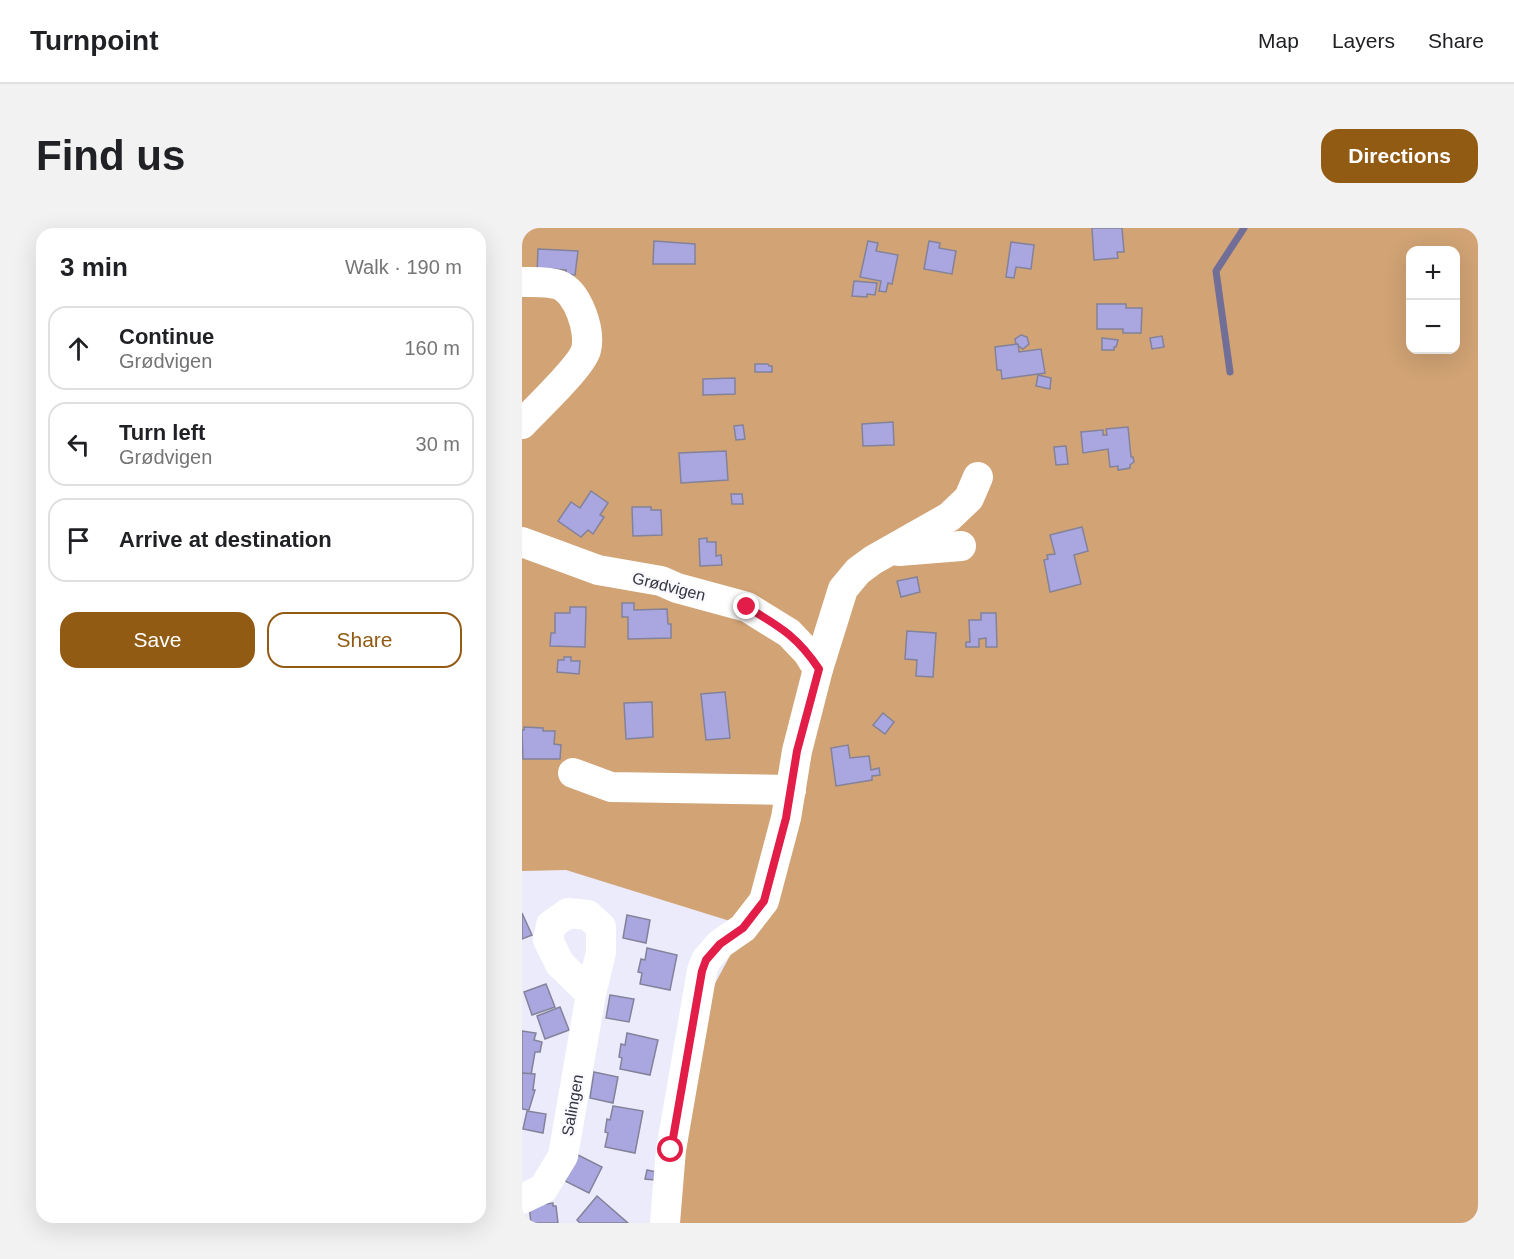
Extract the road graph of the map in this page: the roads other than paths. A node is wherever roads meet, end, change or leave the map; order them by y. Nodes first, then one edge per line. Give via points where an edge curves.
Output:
1 (522, 282) edge
2 (522, 424) edge
3 (978, 477) dead end
4 (522, 542) edge
5 (961, 546) dead end
6 (890, 552) junction
7 (819, 669) junction
8 (573, 773) dead end
9 (791, 790) junction
10 (591, 994) dead end
11 (522, 1199) edge
12 (664, 1223) edge

1 - 2 street via 561,285 572,294 583,313 586,349 578,364
3 - 6 street via 969,498 949,518
4 - 7 street, Grødvigen via 598,570 661,581 747,607 789,633
5 - 6 street
6 - 7 street via 858,571 843,589
7 - 9 street
8 - 9 street via 611,787
9 - 12 street via 764,901 743,928 720,944 702,971 671,1150
10 - 11 street, Salingen via 563,1156 543,1189

